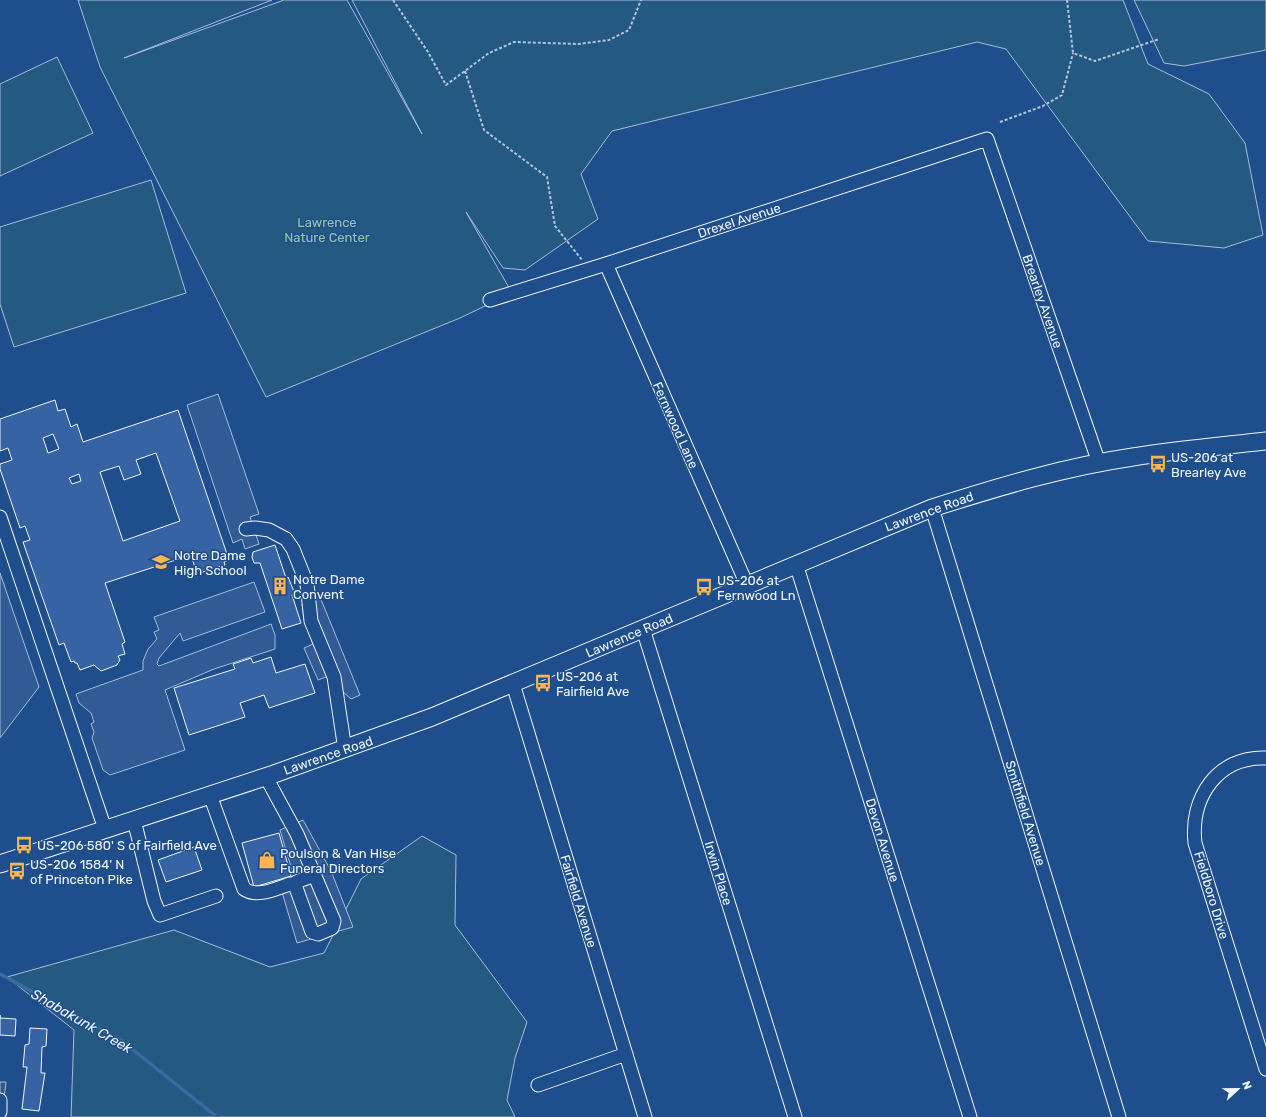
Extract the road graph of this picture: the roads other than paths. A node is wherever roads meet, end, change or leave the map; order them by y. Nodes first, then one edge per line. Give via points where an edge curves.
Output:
1 (987, 139) joint
2 (606, 264) junction
3 (490, 300) dead end
4 (1266, 441) edge
5 (1099, 463) junction
6 (932, 508) junction
7 (0, 517) edge
8 (246, 529) dead end
9 (796, 564) junction
10 (747, 585) junction
11 (643, 629) junction
12 (513, 684) junction
13 (345, 750) junction
14 (1266, 758) edge
15 (266, 777) junction
16 (210, 795) junction
17 (134, 820) junction
18 (105, 829) junction
19 (0, 864) edge
20 (315, 875) junction
21 (295, 885) junction
22 (216, 896) dead end
23 (626, 1054) junction
24 (1266, 1069) edge
25 (538, 1085) dead end
26 (0, 1100) edge
27 (0, 1112) edge
28 (645, 1117) edge
29 (795, 1117) edge
30 (970, 1117) edge
31 (1119, 1117) edge

1 - 2 street, Drexel Avenue
1 - 5 street, Brearley Avenue
2 - 3 street, Drexel Avenue
2 - 10 street, Fernwood Lane
4 - 5 main road, Lawrence Road
5 - 6 main road, Lawrence Road via 1041,475
6 - 9 main road, Lawrence Road
6 - 31 street, Smithfield Avenue
7 - 18 street
8 - 13 street via 269,530 286,539 293,549 308,590 311,621 334,677
9 - 10 main road, Lawrence Road
9 - 30 street, Devon Avenue
10 - 11 main road, Lawrence Road
11 - 12 main road, Lawrence Road
11 - 29 street, Irwin Place
12 - 13 main road, Lawrence Road
12 - 23 street, Fairfield Avenue
13 - 15 main road, Lawrence Road
14 - 24 street, Fieldboro Drive via 1245,760 1231,765 1219,774 1200,797 1195,812 1194,828 1195,843
15 - 16 main road, Lawrence Road
15 - 20 street via 297,834
16 - 17 main road, Lawrence Road
16 - 21 street via 244,888 249,893 259,893 290,884
17 - 18 main road, Lawrence Road
17 - 22 street via 154,901 160,915
18 - 19 main road, Lawrence Road
20 - 21 street via 296,882
20 - 21 street via 334,920 332,928 318,934 312,932
23 - 25 street
23 - 28 street, Fairfield Avenue
26 - 27 street

